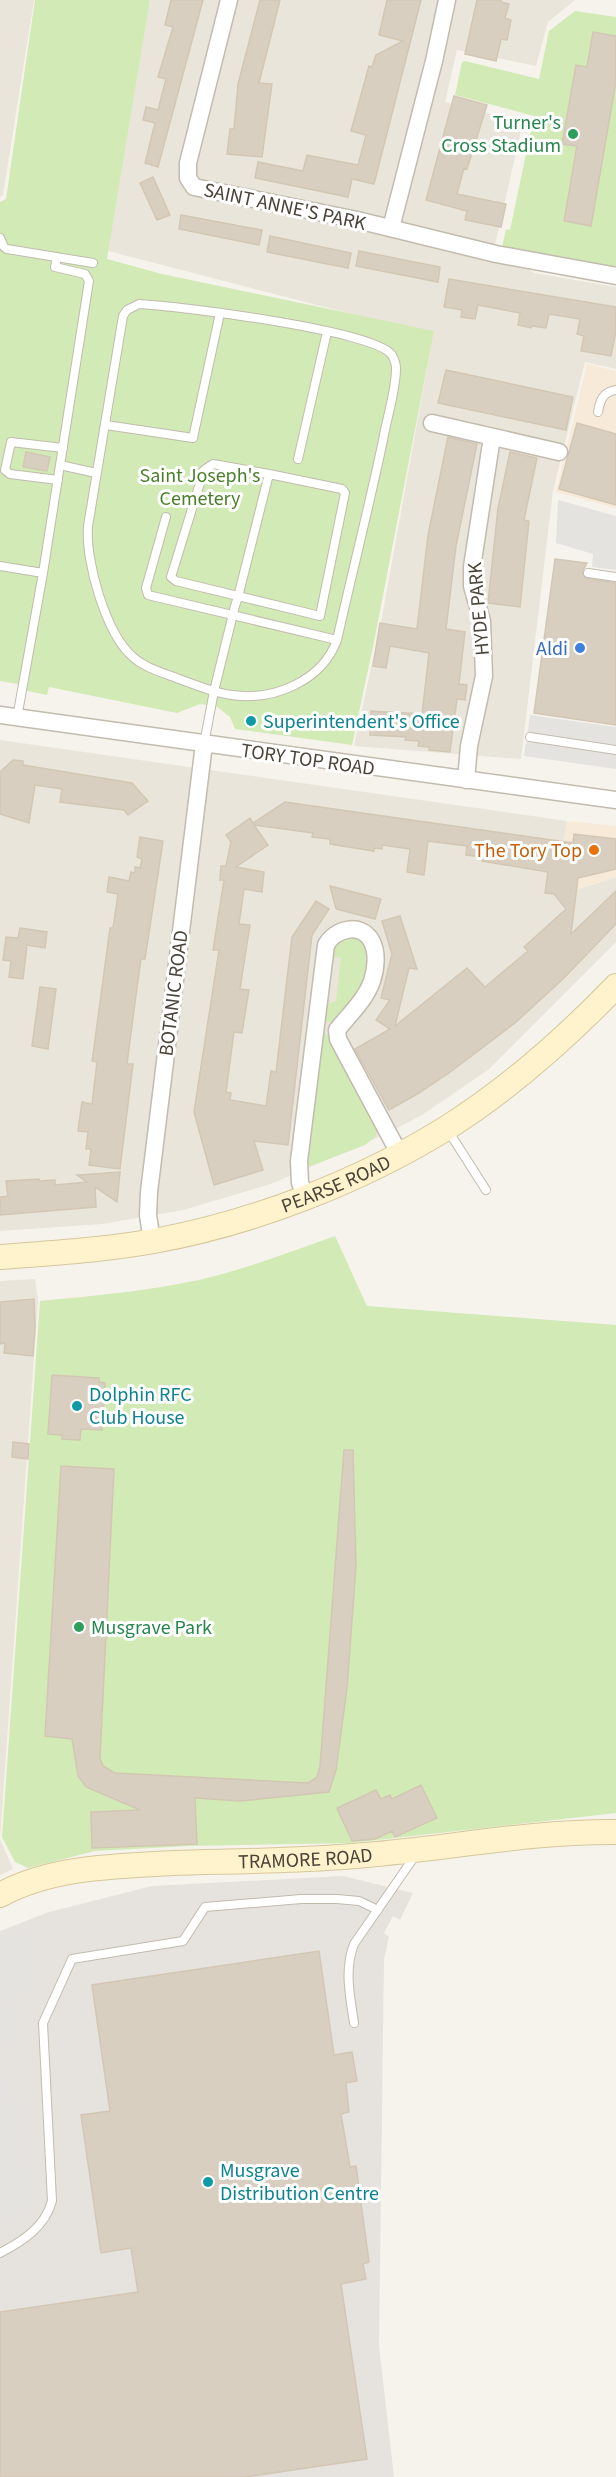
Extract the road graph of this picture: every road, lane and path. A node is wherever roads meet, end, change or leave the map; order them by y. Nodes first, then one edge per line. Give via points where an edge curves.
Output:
1 (230, 0) edge
2 (447, 0) edge
3 (391, 228) junction
4 (0, 238) edge
5 (57, 256) junction
6 (93, 263) dead end
7 (616, 276) edge
8 (220, 313) junction
9 (327, 332) junction
10 (616, 390) edge
11 (598, 412) dead end
12 (432, 423) dead end
13 (106, 425) junction
14 (492, 437) junction
15 (63, 448) junction
16 (559, 452) dead end
17 (298, 459) dead end
18 (60, 465) junction
19 (96, 472) junction
20 (269, 474) junction
21 (58, 480) junction
22 (166, 517) dead end
23 (0, 566) edge
24 (43, 573) junction
25 (588, 573) dead end
26 (616, 577) edge
27 (238, 597) junction
28 (233, 616) junction
29 (337, 640) junction
30 (213, 691) junction
31 (0, 715) edge
32 (17, 718) junction
33 (530, 737) dead end
34 (204, 744) junction
35 (616, 750) edge
36 (466, 780) junction
37 (616, 800) edge
38 (616, 986) edge
39 (316, 1028) junction
40 (337, 1030) junction
41 (447, 1128) junction
42 (400, 1155) junction
43 (486, 1190) dead end
44 (306, 1196) junction
45 (152, 1242) junction
46 (0, 1257) edge
47 (616, 1832) edge
48 (420, 1849) junction
49 (0, 1895) edge
50 (378, 1910) junction
51 (354, 2023) dead end
52 (0, 2253) edge

1 - 3 street, SAINT ANNE'S PARK via 194,138 190,183 203,190
2 - 3 street, SAINT ANNE'S PARK
3 - 7 street, SAINT ANNE'S PARK via 497,254
4 - 5 lane via 7,249
5 - 6 lane
5 - 15 lane via 55,267 85,274 88,281
8 - 9 lane
8 - 13 lane via 140,303 127,310
8 - 13 lane via 194,438
9 - 17 lane
9 - 29 lane via 384,348 392,356 396,370
10 - 11 lane via 601,398
12 - 14 street
13 - 19 lane
14 - 16 street
14 - 36 street, HYDE PARK via 472,567 472,586 483,621 484,676
15 - 18 lane
15 - 21 lane via 11,442 5,470 10,474
18 - 19 lane
18 - 21 lane
19 - 30 lane via 87,551 113,632 134,658
20 - 27 lane
20 - 27 lane via 213,464 204,470 170,574 176,581
20 - 27 lane via 342,489 345,493 320,616
21 - 24 lane
22 - 28 lane via 146,588 148,595
23 - 24 lane
24 - 32 lane
25 - 26 lane
27 - 28 lane
28 - 29 lane
28 - 30 lane
29 - 30 lane via 322,666 296,685 245,696
30 - 34 lane
31 - 32 street, TORY TOP ROAD
32 - 34 street, TORY TOP ROAD
33 - 35 lane
34 - 36 street, TORY TOP ROAD
34 - 45 street, BOTANIC ROAD via 149,1192
36 - 37 street, TORY TOP ROAD
38 - 41 street, PEARSE ROAD via 526,1069
39 - 40 street
39 - 40 street via 326,945 340,930 359,931 375,948 375,970 365,995
39 - 44 street via 299,1161 300,1183
40 - 42 street via 341,1047
41 - 42 street, PEARSE ROAD
41 - 43 lane
42 - 44 street, PEARSE ROAD
44 - 45 street, PEARSE ROAD via 230,1224
45 - 46 street, PEARSE ROAD
47 - 48 street, TRAMORE ROAD via 572,1832
48 - 49 street, TRAMORE ROAD via 100,1868 31,1882
48 - 50 lane
50 - 51 lane via 348,1958
50 - 52 lane via 359,1901 337,1899 205,1907 183,1941 72,1959 43,2023 52,2201 48,2216 38,2228

